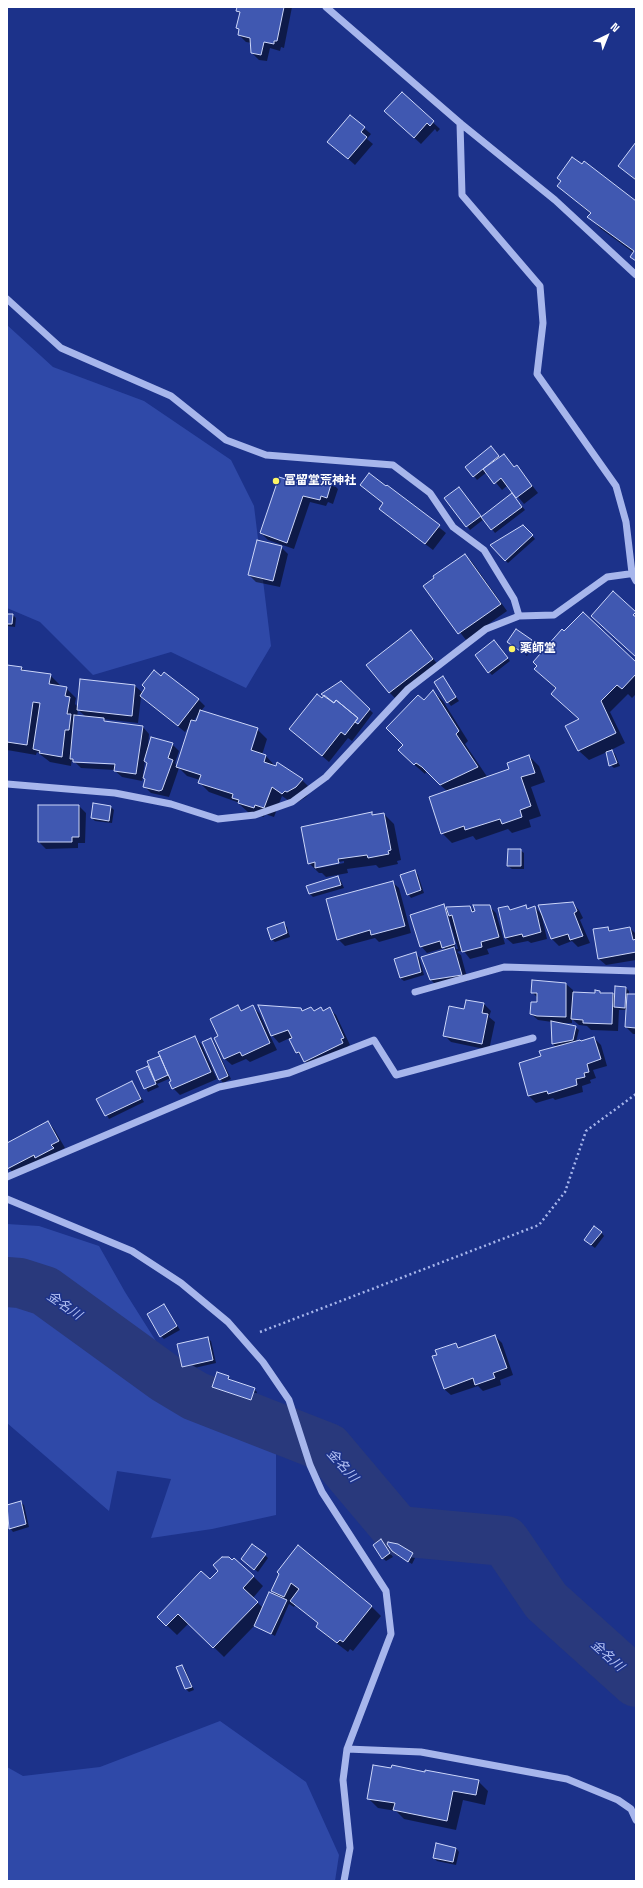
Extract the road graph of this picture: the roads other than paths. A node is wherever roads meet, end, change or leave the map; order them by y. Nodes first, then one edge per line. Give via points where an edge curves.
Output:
1 (326, 7) edge
2 (460, 123) junction
3 (636, 275) edge
4 (7, 299) edge
5 (634, 573) edge
6 (636, 581) edge
7 (519, 616) junction
8 (7, 784) edge
9 (636, 971) edge
10 (415, 992) dead end
11 (533, 1038) dead end
12 (7, 1177) edge
13 (7, 1199) edge
14 (347, 1749) junction
15 (636, 1820) edge
16 (344, 1881) edge

1 - 2 street
2 - 3 street via 555,200
2 - 5 street via 462,195 540,286 543,323 538,374 616,486 626,522
4 - 7 street via 61,348 171,396 226,440 266,455 393,465 430,493 453,527 484,550 514,600
5 - 6 street
5 - 7 street via 607,577 554,615
7 - 8 street via 486,628 408,689 326,777 292,802 255,815 218,819 172,804 115,794
9 - 10 street via 504,967
11 - 12 street via 396,1075 374,1040 289,1073 219,1087
13 - 14 street via 132,1251 181,1283 228,1322 263,1362 289,1400 310,1465 322,1492 386,1591 391,1634
14 - 15 street via 421,1752 568,1779 618,1800 631,1809
14 - 16 street via 344,1780 350,1848

